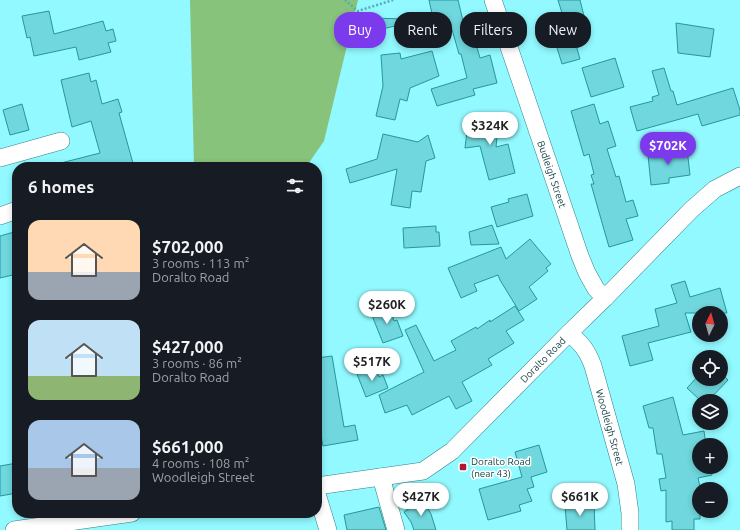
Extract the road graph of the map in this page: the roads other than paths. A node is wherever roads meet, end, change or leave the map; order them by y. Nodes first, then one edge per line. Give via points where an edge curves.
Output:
1 (493, 0) edge
2 (61, 140) dead end
3 (0, 158) edge
4 (740, 176) edge
5 (12, 212) edge
6 (0, 216) edge
7 (605, 298) junction
8 (569, 333) junction
9 (381, 477) junction
10 (322, 485) edge
11 (322, 510) edge
12 (97, 518) edge
13 (14, 530) edge
14 (328, 530) edge
15 (396, 530) edge
16 (630, 530) edge

1 - 7 street, Budleigh Street via 580,256 596,289
2 - 3 street
4 - 7 street, Doralto Road via 715,189 692,209
5 - 6 street
7 - 8 street, Doralto Road
8 - 9 street, Doralto Road via 452,451 423,471
8 - 16 street, Woodleigh Street via 580,342 592,366 626,484
9 - 10 street, Doralto Road
9 - 15 street
11 - 14 street
12 - 13 street

